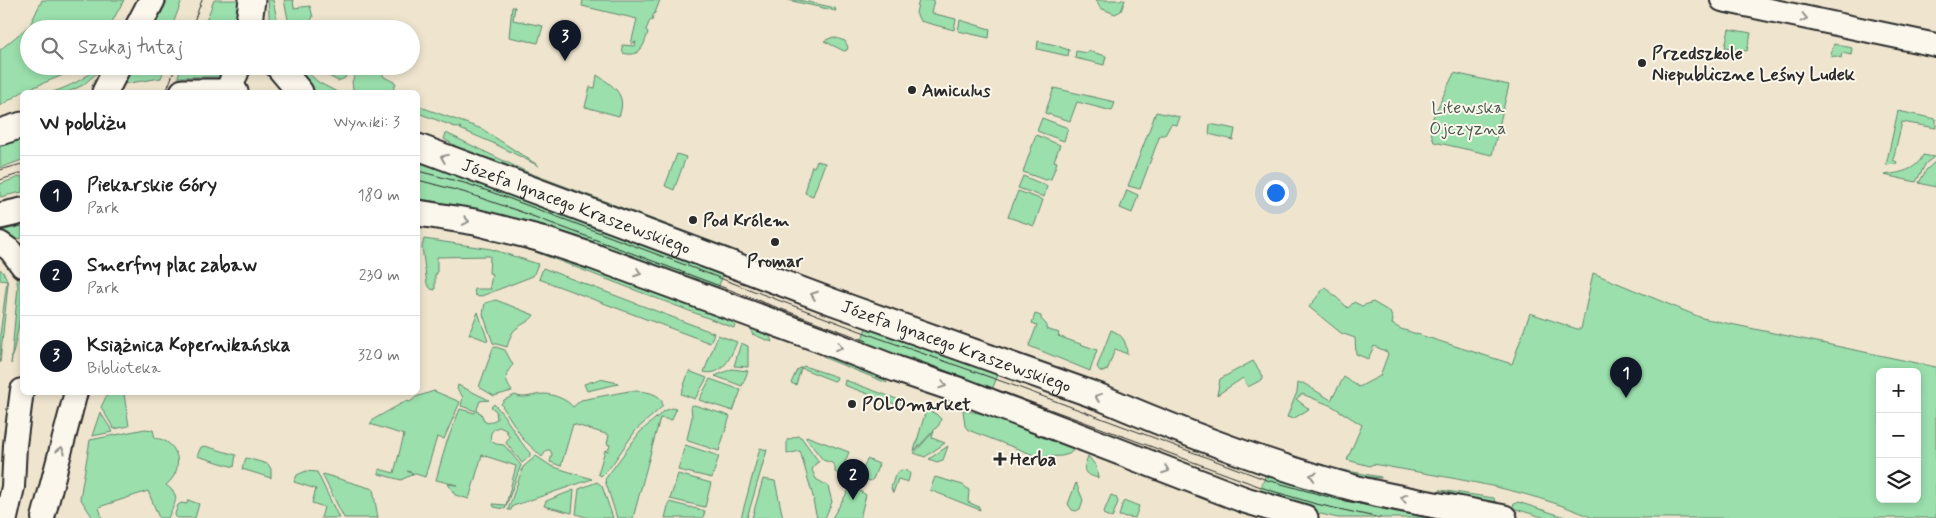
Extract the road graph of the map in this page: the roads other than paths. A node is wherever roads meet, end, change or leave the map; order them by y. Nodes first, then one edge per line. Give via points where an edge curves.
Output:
1 (152, 0) edge
2 (252, 0) edge
3 (263, 0) edge
4 (1722, 0) edge
5 (142, 20) edge
6 (249, 20) edge
7 (264, 20) edge
8 (1936, 46) edge
9 (114, 75) edge
10 (236, 75) edge
11 (286, 75) edge
12 (106, 90) edge
13 (232, 90) edge
14 (298, 90) edge
15 (20, 126) edge
16 (0, 132) edge
17 (420, 148) edge
18 (20, 211) edge
19 (420, 213) edge
20 (0, 216) edge
21 (0, 243) edge
22 (20, 263) edge
23 (21, 395) edge
24 (75, 395) edge
25 (6, 518) edge
26 (43, 518) edge
27 (1306, 518) edge
28 (1504, 518) edge

1 - 5 main road
2 - 6 main road
3 - 7 main road
4 -> 8 main road
9 - 12 main road
10 - 13 main road
11 - 14 main road
15 - 16 main road
28 -> 17 main road, Józefa Ignacego Kraszewskiego via 1359,489 1273,464 1100,397 833,302
18 - 20 main road
19 -> 27 main road via 476,222 592,256 964,392 1245,500
21 - 22 main road
23 - 25 main road via 13,487
26 -> 24 main road

